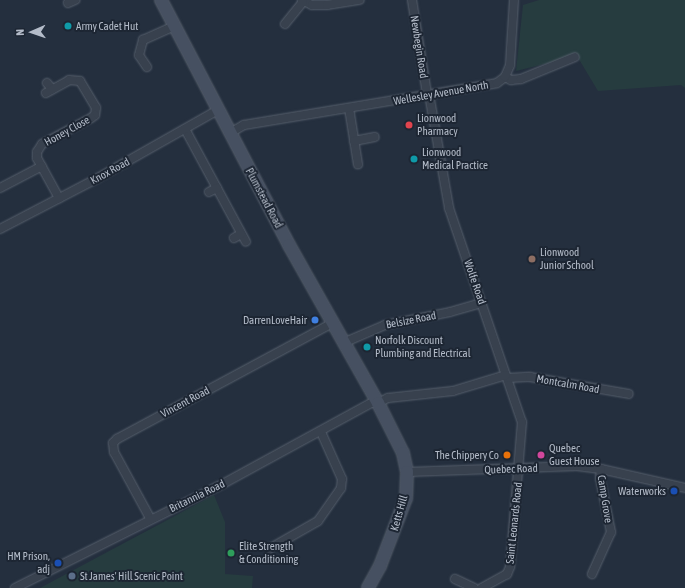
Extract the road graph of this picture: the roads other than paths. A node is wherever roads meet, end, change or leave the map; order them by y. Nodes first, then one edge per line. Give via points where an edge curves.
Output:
1 (161, 0) edge
2 (360, 0) edge
3 (412, 0) edge
4 (514, 0) edge
5 (302, 1) edge
6 (285, 24) dead end
7 (175, 26) junction
8 (575, 57) dead end
9 (147, 67) dead end
10 (505, 77) junction
11 (48, 88) dead end
12 (428, 94) junction
13 (349, 108) junction
14 (218, 110) junction
15 (185, 129) junction
16 (230, 133) junction
17 (376, 137) dead end
18 (354, 140) junction
19 (358, 164) dead end
20 (42, 166) junction
21 (0, 188) edge
22 (59, 198) junction
23 (0, 228) edge
24 (241, 234) junction
25 (234, 238) dead end
26 (246, 242) dead end
27 (482, 303) junction
28 (332, 323) junction
29 (343, 343) junction
30 (506, 376) junction
31 (629, 394) dead end
32 (376, 399) junction
33 (321, 432) junction
34 (519, 468) junction
35 (601, 469) junction
36 (407, 472) junction
37 (685, 488) edge
38 (150, 518) junction
39 (268, 548) dead end
40 (592, 574) dead end
41 (455, 579) dead end
42 (15, 588) edge
43 (368, 588) edge
44 (474, 588) edge
45 (482, 588) edge

1 - 7 main road, Plumstead Road
2 - 5 street via 327,5
3 - 12 street, Newbegin Road
4 - 10 street via 511,54
5 - 6 street
7 - 9 street via 143,40 139,49 139,63
7 - 14 main road, Plumstead Road
8 - 10 street, Wellesley Avenue North via 521,79 511,80
10 - 12 street, Wellesley Avenue North via 489,85
11 - 20 street, Honey Close via 74,79 80,80 95,104 96,112 91,118 42,144 37,152
12 - 13 street, Wellesley Avenue North
12 - 27 street, Wolfe Road via 449,208
13 - 16 street, Wellesley Avenue North via 244,125
13 - 18 street
14 - 15 street, Knox Road
14 - 16 main road, Plumstead Road
15 - 22 street, Knox Road
15 - 24 street via 213,190
16 - 28 main road, Plumstead Road
17 - 18 street
18 - 19 street
20 - 21 street
20 - 22 street, Honey Close
22 - 23 street, Knox Road
24 - 25 street
24 - 26 street
27 - 29 street, Belsize Road via 385,325
27 - 30 street, Wolfe Road
28 - 29 main road, Plumstead Road
28 - 38 street, Vincent Road via 113,443 114,452
29 - 32 main road, Plumstead Road
30 - 31 street, Montcalm Road via 530,377
30 - 32 street, Britannia Road via 454,391
30 - 34 street, Wolfe Road via 522,422
32 - 33 street, Britannia Road
32 - 36 main road, Ketts Hill via 403,453
33 - 38 street, Britannia Road
33 - 39 street via 342,479 341,488 318,521
34 - 35 street, Quebec Road via 577,466
34 - 36 street, Quebec Road
34 - 45 street, Saint Leonards Road via 510,567 507,574
35 - 37 street, Quebec Road
35 - 40 street, Camp Grove via 600,478 611,532
36 - 43 main road, Ketts Hill via 406,498 401,513 380,566
38 - 42 street, Britannia Road
41 - 44 street

